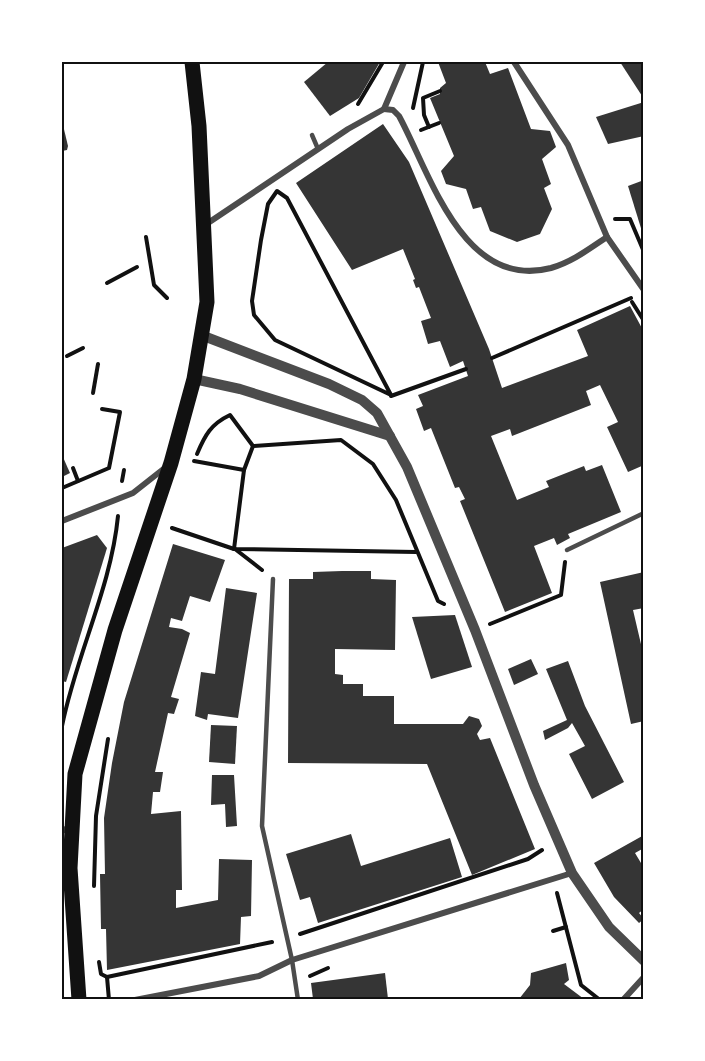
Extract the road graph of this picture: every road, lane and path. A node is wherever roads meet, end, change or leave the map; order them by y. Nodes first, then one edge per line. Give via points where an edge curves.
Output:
1 (192, 62) edge
2 (383, 62) edge
3 (404, 62) edge
4 (423, 62) edge
5 (514, 62) edge
6 (440, 91) dead end
7 (384, 109) junction
8 (350, 110) dead end
9 (412, 117) dead end
10 (440, 123) dead end
11 (415, 124) dead end
12 (312, 135) dead end
13 (423, 140) dead end
14 (318, 149) junction
15 (598, 218) junction
16 (205, 225) junction
17 (146, 237) dead end
18 (607, 237) junction
19 (644, 252) edge
20 (137, 267) dead end
21 (107, 283) dead end
22 (644, 290) edge
23 (167, 298) dead end
24 (644, 321) edge
25 (263, 329) dead end
26 (201, 335) junction
27 (82, 348) dead end
28 (67, 356) dead end
29 (492, 358) dead end
30 (98, 364) dead end
31 (466, 369) dead end
32 (194, 378) junction
33 (93, 393) dead end
34 (391, 395) junction
35 (102, 409) dead end
36 (390, 436) junction
37 (253, 447) junction
38 (171, 463) junction
39 (73, 468) dead end
40 (124, 470) dead end
41 (244, 470) junction
42 (78, 481) junction
43 (62, 489) edge
44 (64, 495) dead end
45 (119, 499) junction
46 (644, 513) edge
47 (62, 521) edge
48 (169, 538) dead end
49 (234, 549) junction
50 (567, 550) joint
51 (273, 579) joint
52 (489, 624) dead end
53 (62, 726) edge
54 (110, 733) dead end
55 (66, 829) edge
56 (542, 850) dead end
57 (573, 873) junction
58 (95, 896) dead end
59 (558, 897) dead end
60 (566, 927) junction
61 (315, 929) dead end
62 (553, 931) dead end
63 (287, 939) junction
64 (98, 951) dead end
65 (292, 960) junction
66 (644, 961) edge
67 (107, 976) junction
68 (644, 977) edge
69 (80, 999) edge
70 (109, 999) edge
71 (135, 999) edge
72 (298, 999) edge
73 (600, 999) edge
74 (623, 999) edge

1 - 16 main road
2 - 8 path via 366,94
3 - 7 street
4 - 9 path
5 - 15 street via 568,145
6 - 10 path via 423,98 429,127
7 - 14 street
7 - 18 street via 399,116 452,222 495,263 519,271 552,267 576,258
11 - 13 path
12 - 14 lane
14 - 16 street
15 - 18 street
15 - 19 path via 630,219
16 - 26 main road via 207,302
17 - 23 path via 154,285
18 - 22 street
20 - 21 path
24 - 29 path via 630,298
25 - 34 path via 254,315 252,301 268,204 277,191 287,198
26 - 32 main road
26 - 36 street via 362,400 377,413
27 - 28 path
30 - 33 path
31 - 34 path
32 - 36 street via 240,388
32 - 38 main road
34 - 36 path
35 - 42 path via 120,412 109,468
36 - 57 street via 407,467
37 - 41 path
37 - 41 path via 230,415 215,422 207,432 194,461
37 - 49 path via 341,440 373,464 396,500 416,552
38 - 45 street via 133,493
38 - 55 main road via 79,753
39 - 42 path
40 - 45 path
41 - 49 path
42 - 43 path
43 - 44 path
45 - 47 street
45 - 53 path via 104,581
46 - 50 lane
48 - 49 path via 172,528
49 - 51 path
50 - 52 path via 561,595
51 - 63 lane via 262,826
54 - 58 path via 96,816
55 - 69 main road
56 - 61 path via 528,860
57 - 65 street
57 - 66 street via 609,927
59 - 60 path
60 - 62 path
60 - 73 path via 581,985
63 - 65 lane
63 - 67 path
64 - 67 path via 101,974
65 - 71 street via 259,976
65 - 72 lane
67 - 70 path
68 - 74 street

